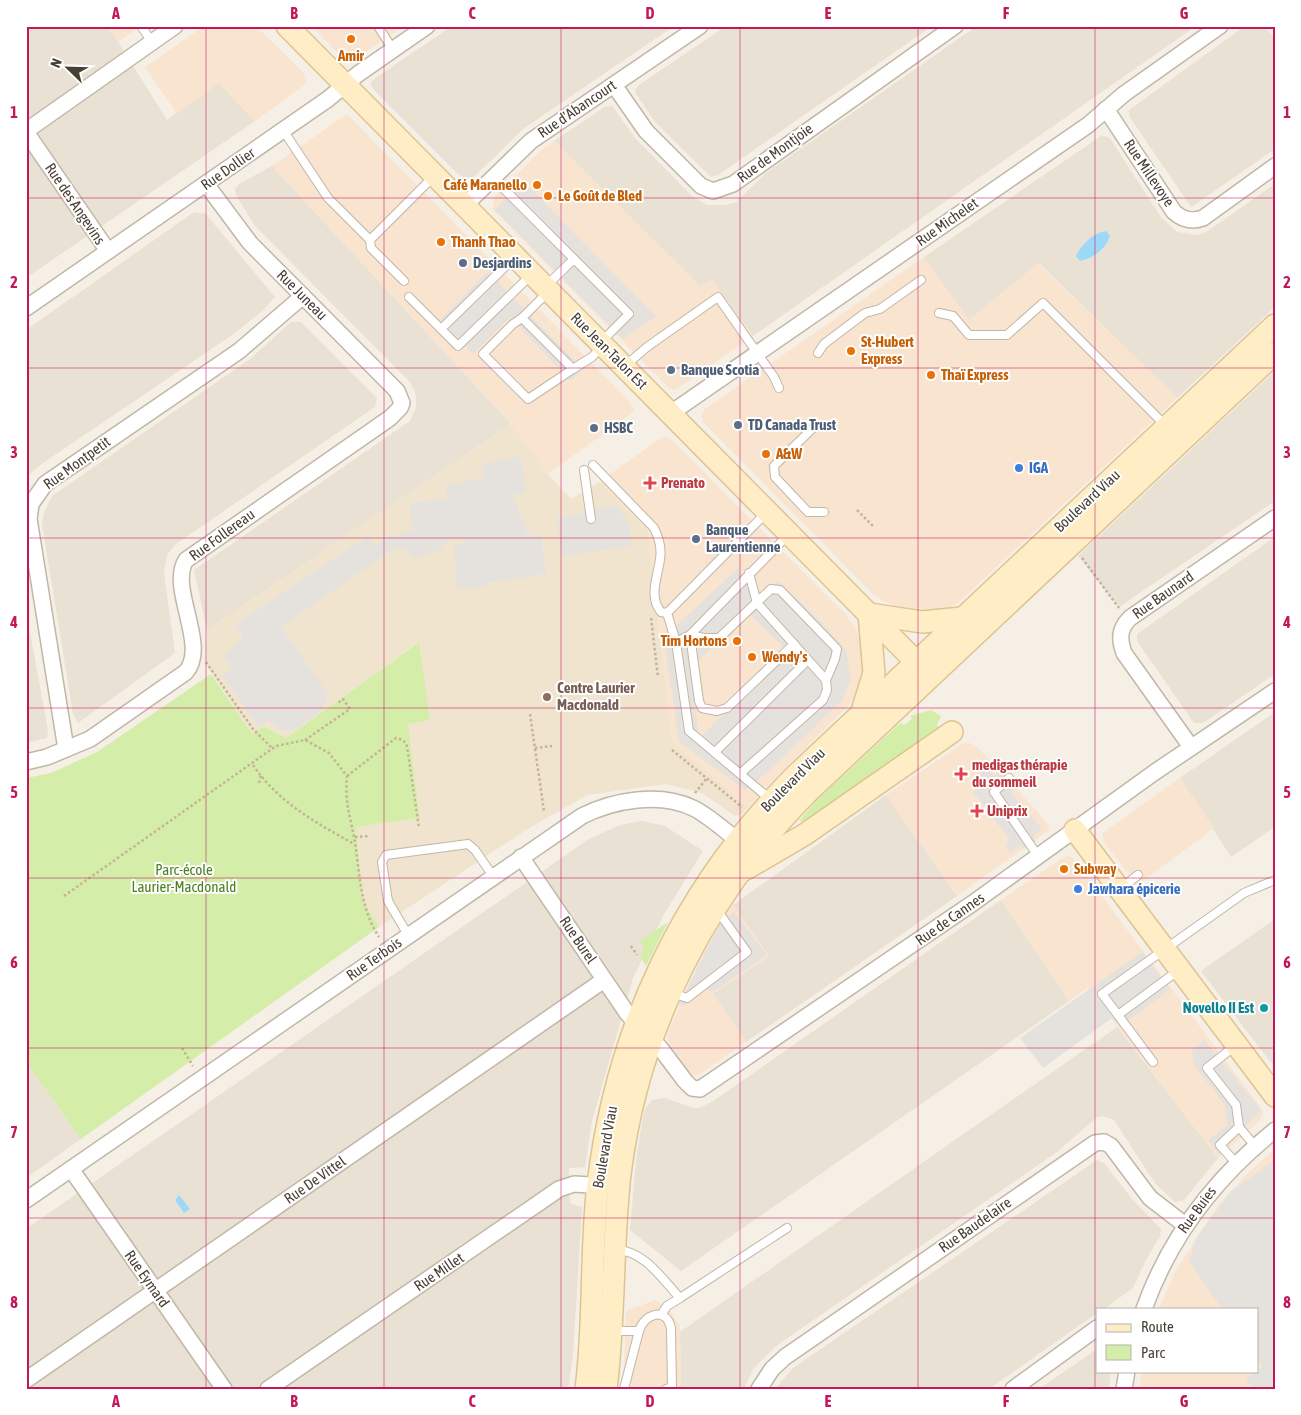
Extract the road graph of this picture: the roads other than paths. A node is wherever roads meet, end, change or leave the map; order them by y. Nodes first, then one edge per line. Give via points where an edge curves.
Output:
1 (141, 26) edge
2 (176, 26) edge
3 (287, 26) edge
4 (378, 26) edge
5 (427, 26) edge
6 (700, 26) edge
7 (955, 26) edge
8 (1220, 26) edge
9 (152, 42) junction
10 (393, 50) junction
11 (345, 84) junction
12 (614, 85) junction
13 (1106, 110) junction
14 (283, 130) junction
15 (26, 132) edge
16 (1275, 166) edge
17 (435, 175) junction
18 (493, 178) junction
19 (206, 184) junction
20 (465, 205) junction
21 (370, 240) junction
22 (108, 251) junction
23 (516, 256) junction
24 (574, 259) junction
25 (921, 280) dead end
26 (404, 281) dead end
27 (542, 284) junction
28 (303, 296) junction
29 (409, 296) dead end
30 (26, 308) edge
31 (939, 313) dead end
32 (522, 318) junction
33 (1275, 325) edge
34 (441, 329) junction
35 (602, 344) junction
36 (818, 353) dead end
37 (1275, 353) edge
38 (758, 354) junction
39 (624, 366) junction
40 (573, 369) junction
41 (779, 388) dead end
42 (402, 403) joint
43 (671, 414) junction
44 (816, 425) dead end
45 (1167, 427) junction
46 (593, 465) dead end
47 (584, 470) dead end
48 (768, 512) junction
49 (824, 512) dead end
50 (591, 518) dead end
51 (1275, 518) edge
52 (789, 534) junction
53 (749, 573) junction
54 (756, 603) junction
55 (667, 613) junction
56 (869, 614) junction
57 (962, 618) junction
58 (690, 635) junction
59 (676, 642) junction
60 (794, 644) junction
61 (808, 660) junction
62 (916, 661) junction
63 (931, 676) junction
64 (826, 680) junction
65 (1275, 691) edge
66 (861, 713) junction
67 (952, 732) dead end
68 (1191, 748) junction
69 (66, 749) junction
70 (715, 752) junction
71 (26, 762) edge
72 (741, 773) junction
73 (1009, 778) dead end
74 (771, 800) junction
75 (790, 810) junction
76 (1076, 830) junction
77 (804, 835) junction
78 (737, 840) junction
79 (1038, 856) junction
80 (521, 857) junction
81 (739, 872) junction
82 (1138, 875) dead end
83 (493, 876) junction
84 (1275, 880) edge
85 (1119, 889) junction
86 (712, 912) junction
87 (408, 935) junction
88 (1163, 949) junction
89 (1180, 970) junction
90 (604, 980) junction
91 (670, 992) junction
92 (1118, 1016) junction
93 (636, 1022) junction
94 (652, 1040) junction
95 (1236, 1045) junction
96 (1153, 1062) dead end
97 (1275, 1096) edge
98 (1239, 1127) junction
99 (1275, 1130) edge
100 (1255, 1146) junction
101 (1236, 1163) junction
102 (71, 1169) junction
103 (598, 1185) junction
104 (619, 1187) junction
105 (26, 1200) edge
106 (1185, 1225) junction
107 (787, 1228) dead end
108 (615, 1250) junction
109 (156, 1290) junction
110 (680, 1298) junction
111 (1144, 1308) edge
112 (661, 1315) junction
113 (611, 1331) junction
114 (639, 1331) junction
115 (1094, 1334) edge
116 (1127, 1372) edge
117 (26, 1380) edge
118 (224, 1389) edge
119 (268, 1389) edge
120 (586, 1389) edge
121 (606, 1389) edge
122 (624, 1389) edge
123 (666, 1389) edge
124 (760, 1389) edge
125 (1013, 1389) edge
126 (1124, 1389) edge

1 - 9 lane
2 - 9 street
3 - 11 main road, Rue Jean-Talon Est
4 - 10 lane
5 - 10 street, Rue Dollier
6 - 12 street, Rue d'Abancourt
7 - 12 street, Rue de Montjoie via 720,190 707,189 694,180 646,131
8 - 13 street, Rue Michelet
9 - 15 street
10 - 11 street, Rue Dollier
11 - 14 street, Rue Dollier
11 - 17 main road, Rue Jean-Talon Est
12 - 18 street, Rue d'Abancourt via 531,140
13 - 16 street, Rue Millevoye via 1174,212 1187,220 1203,218
13 - 38 street, Rue Michelet
14 - 19 street, Rue Dollier
14 - 21 lane via 328,198
15 - 22 street, Rue des Angevins
17 - 20 main road, Rue Jean-Talon Est
17 - 21 lane
18 - 20 street, Rue d'Abancourt
18 - 24 lane
19 - 22 street, Rue Dollier
19 - 28 street, Rue Juneau via 250,243
20 - 23 main road, Rue Jean-Talon Est
21 - 26 lane via 371,248
22 - 30 street, Rue Dollier
23 - 27 main road, Rue Jean-Talon Est
23 - 34 lane
24 - 27 lane
24 - 35 lane via 629,314
25 - 36 lane via 880,309 865,313 824,344
27 - 32 lane
27 - 34 lane via 458,346
27 - 35 main road, Rue Jean-Talon Est
28 - 42 street, Rue Juneau via 397,391
28 - 69 street, Rue Montpetit via 246,346 45,484 31,504 28,519
29 - 34 lane
31 - 45 lane via 953,316 969,335 1007,335 1043,303
32 - 40 lane
32 - 40 lane via 484,354 528,399
33 - 45 main road, Boulevard Viau
35 - 39 main road, Rue Jean-Talon Est
35 - 40 lane via 592,356
37 - 63 main road, Boulevard Viau
38 - 39 lane via 718,297
38 - 41 lane
38 - 43 street, Rue Michelet
39 - 43 main road, Rue Jean-Talon Est
42 - 69 street, Rue Follereau via 395,414 186,560 181,574 194,652 191,666 90,739
43 - 48 main road, Rue Jean-Talon Est
44 - 49 lane via 774,466 775,478 808,512
45 - 57 main road, Boulevard Viau
46 - 55 lane via 654,528 660,540 655,604 661,612
47 - 50 lane
48 - 52 main road, Rue Jean-Talon Est
48 - 55 lane
51 - 68 street, Rue Baunard via 1130,618 1120,632 1124,653
52 - 53 lane
52 - 56 main road, Rue Jean-Talon Est
53 - 54 lane
53 - 58 lane
54 - 58 lane via 719,638
54 - 60 lane
54 - 64 lane via 771,589 780,590 837,649
55 - 59 lane
56 - 57 main road via 922,622
56 - 62 main road, Rue Jean-Talon Est
56 - 66 main road via 874,673
57 - 62 main road, Boulevard Viau
58 - 59 lane
58 - 60 lane via 699,701 702,708 717,711 727,708
59 - 70 lane via 689,731
60 - 61 lane
61 - 64 lane
61 - 70 lane
62 - 63 main road, Rue Jean-Talon Est
62 - 66 main road, Boulevard Viau
63 - 75 main road, Boulevard Viau
64 - 72 lane via 823,700
65 - 68 street, Rue de Cannes
66 - 74 main road, Boulevard Viau
67 - 77 main road, Boulevard Viau
68 - 76 street, Rue de Cannes
69 - 71 street, Rue Follereau
70 - 72 lane
72 - 74 lane
73 - 79 lane via 994,792
74 - 78 main road, Boulevard Viau
75 - 77 main road via 786,826 794,834
75 - 81 main road, Boulevard Viau
76 - 79 street, Rue de Cannes
76 - 85 main road
77 - 81 main road, Boulevard Viau
78 - 80 street, Rue Terbois via 695,809 671,800 651,800 614,804 591,811
78 - 93 main road, Boulevard Viau via 674,937
79 - 94 street, Rue de Cannes via 705,1087 697,1089 688,1085
80 - 83 street, Rue Terbois
80 - 90 street, Rue Burel
81 - 86 main road, Boulevard Viau
82 - 85 lane
83 - 87 street, Rue Terbois
83 - 87 lane via 468,844 386,855 382,862 388,901
84 - 88 lane via 1244,893
85 - 88 main road
86 - 91 main road, Boulevard Viau
86 - 91 lane via 722,917 747,952 687,998
87 - 102 street, Rue Terbois
88 - 89 main road
88 - 92 lane via 1102,994
89 - 92 lane
89 - 95 main road
90 - 93 street, Rue Burel
90 - 109 street, Rue De Vittel
91 - 94 main road, Boulevard Viau
92 - 96 lane
93 - 94 street, Rue de Cannes
93 - 103 main road, Boulevard Viau via 611,1109
94 - 104 main road, Boulevard Viau via 631,1112
95 - 97 main road
95 - 98 lane via 1208,1068 1236,1105
98 - 100 lane
98 - 101 lane via 1220,1145
99 - 100 street, Rue Buies
100 - 101 street, Rue Buies
101 - 106 street, Rue Buies
102 - 105 street, Rue Terbois
102 - 109 street, Rue Eymard
103 - 104 street, Rue Millet
103 - 119 street, Rue Millet via 574,1184 559,1189
103 - 120 main road, Boulevard Viau
104 - 108 main road, Boulevard Viau
106 - 111 street, Rue Buies via 1161,1265
106 - 124 street, Rue Baudelaire via 1150,1198 1111,1146 1104,1142 1096,1143 785,1357 768,1373
107 - 110 lane
108 - 110 lane via 631,1252 641,1258
108 - 113 main road, Boulevard Viau
109 - 117 street, Rue De Vittel
109 - 118 street, Rue Eymard
110 - 112 lane via 667,1306
112 - 114 lane via 653,1314 646,1318
112 - 123 lane via 671,1328 672,1387
113 - 114 lane
113 - 121 main road, Boulevard Viau
114 - 122 lane
115 - 125 street
116 - 126 street

